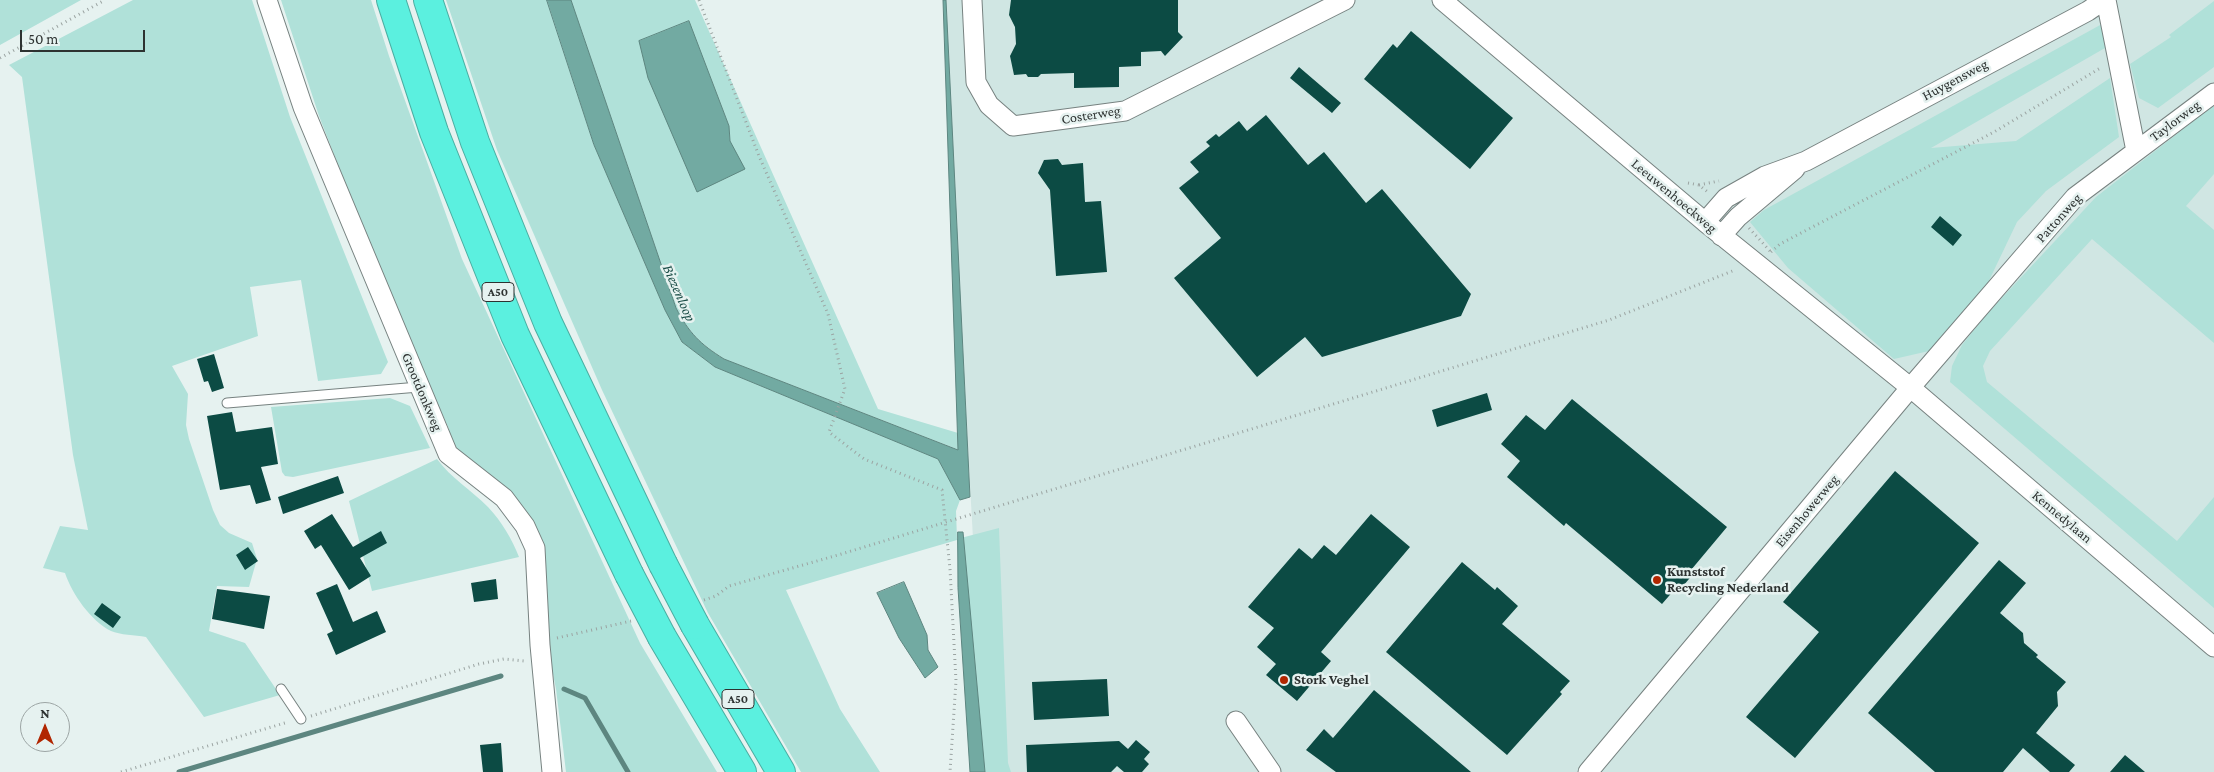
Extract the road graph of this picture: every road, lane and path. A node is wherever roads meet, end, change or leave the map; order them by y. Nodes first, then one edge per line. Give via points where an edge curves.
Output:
1 (106, 0) edge
2 (267, 0) edge
3 (391, 0) edge
4 (428, 0) edge
5 (699, 0) edge
6 (972, 0) edge
7 (1345, 0) edge
8 (1442, 0) edge
9 (2105, 0) edge
10 (2118, 57) junction
11 (0, 58) edge
12 (2214, 93) edge
13 (2136, 151) junction
14 (1806, 161) junction
15 (1704, 222) junction
16 (1721, 236) junction
17 (1772, 252) dead end
18 (1735, 270) dead end
19 (419, 387) junction
20 (1911, 388) junction
21 (227, 403) dead end
22 (945, 523) junction
23 (696, 614) junction
24 (639, 619) dead end
25 (540, 645) junction
26 (2214, 646) edge
27 (281, 689) dead end
28 (301, 719) junction
29 (1236, 721) dead end
30 (121, 772) edge
31 (552, 772) edge
32 (742, 772) edge
33 (780, 772) edge
34 (950, 772) edge
35 (1272, 772) edge
36 (1588, 772) edge

1 - 11 path
2 - 19 street, Grootdonkweg via 303,107
3 - 32 highway, A50, bridge via 434,132 516,335 629,574 662,637
4 - 23 highway, A50, bridge via 475,142 548,324 663,564
5 - 22 path via 758,156 828,314 844,389 829,432 864,459 942,490
6 - 7 street, Costerweg via 976,82 990,106 1013,126 1125,111
8 - 15 street, Leeuwenhoeckweg
9 - 10 street
9 - 14 street, Huygensweg
10 - 13 street
10 - 17 path via 1994,132 1780,244
12 - 13 street, Taylorweg
13 - 20 street, Pattonweg via 2075,197
14 - 15 street, Huygensweg via 1765,176 1726,198
14 - 16 street, Huygensweg via 1738,216
15 - 16 street, Leeuwenhoeckweg
16 - 20 street, Leeuwenhoeckweg
18 - 22 path via 1608,320
19 - 21 lane
19 - 25 street, Grootdonkweg via 448,454 504,498 525,526 535,548
20 - 26 street, Kennedylaan
20 - 36 street, Eisenhowerweg
22 - 23 path via 729,586
22 - 34 path via 956,681
23 - 33 highway, A50
24 - 25 path via 545,641
25 - 28 path via 520,660 504,659 479,664
25 - 31 street, Grootdonkweg
27 - 28 lane
28 - 30 path
29 - 35 street

